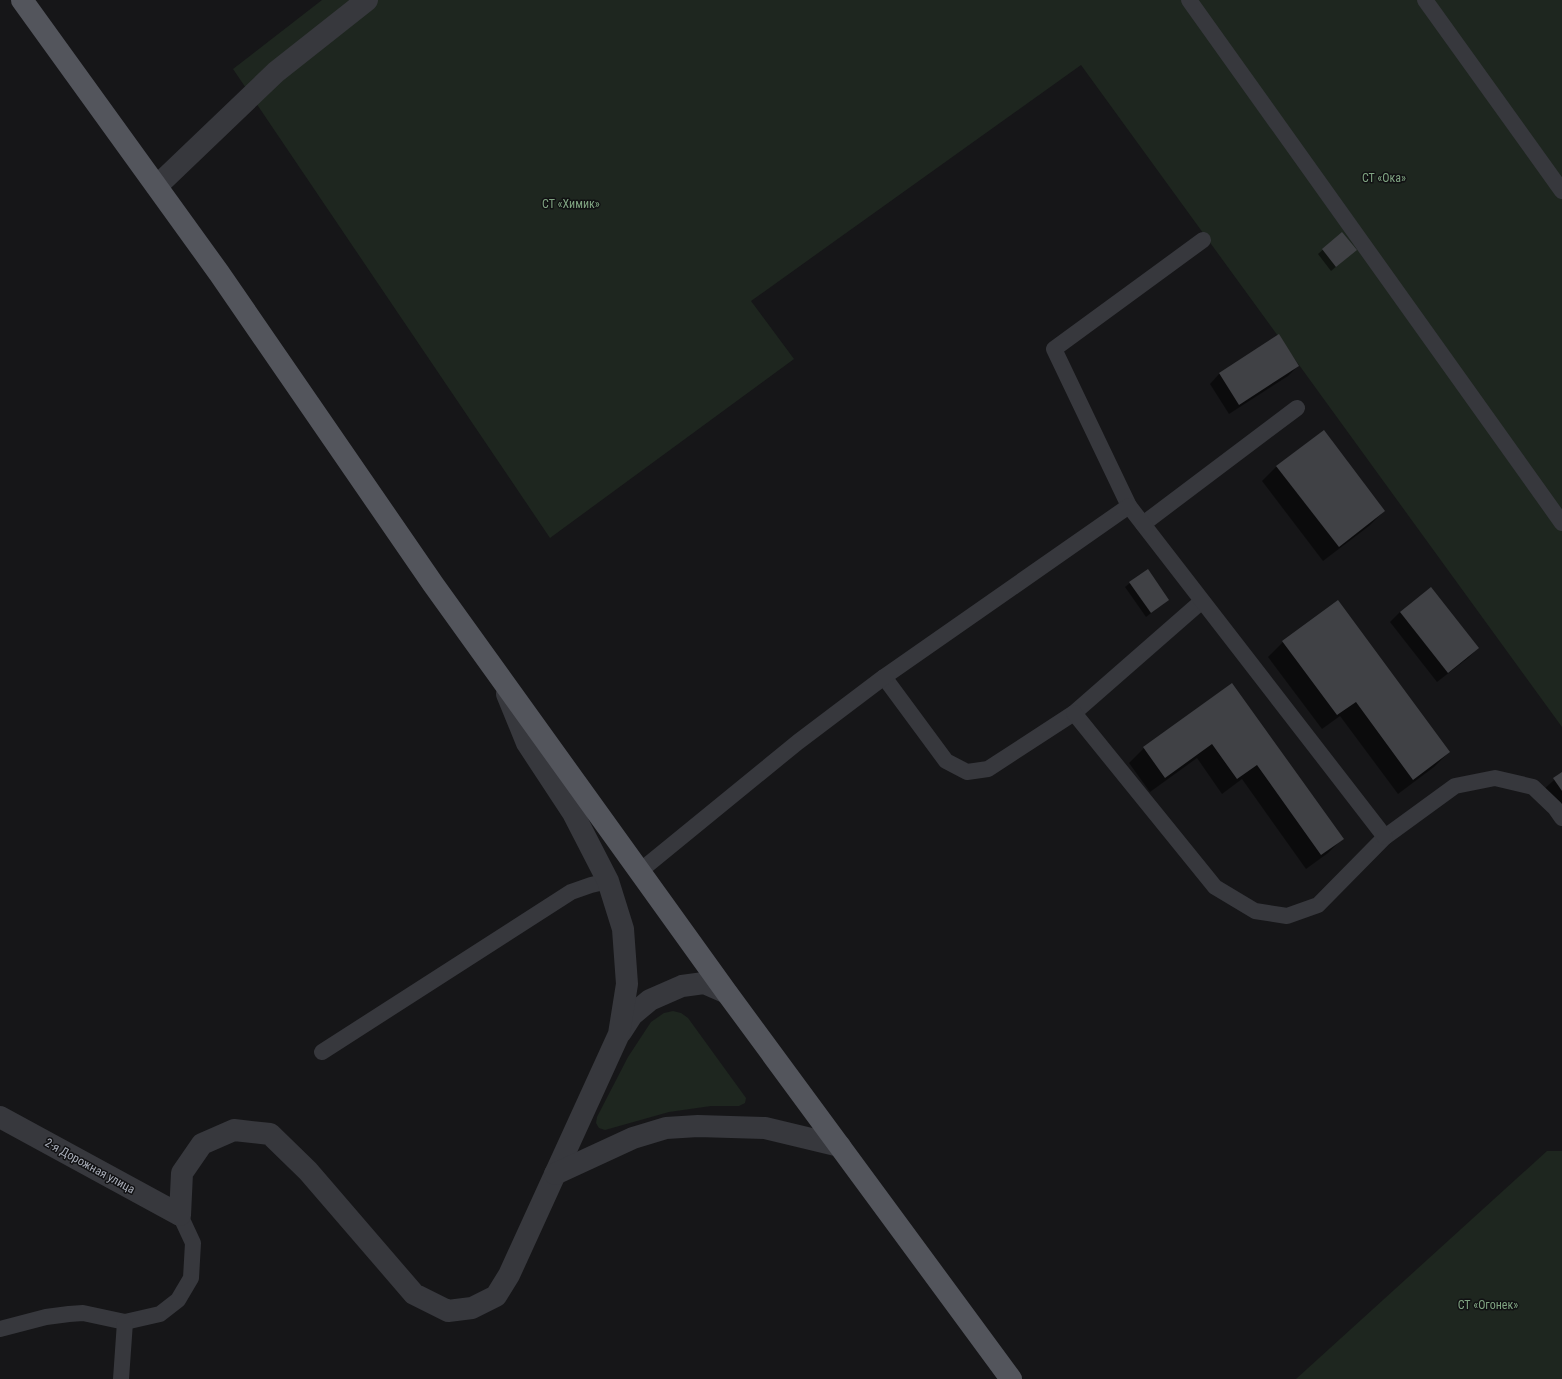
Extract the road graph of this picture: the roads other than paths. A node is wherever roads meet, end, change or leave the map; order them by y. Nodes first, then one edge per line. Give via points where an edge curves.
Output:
1 (22, 0) edge
2 (367, 0) edge
3 (1189, 0) edge
4 (1425, 0) edge
5 (157, 186) junction
6 (1562, 190) edge
7 (1203, 240) dead end
8 (1297, 408) dead end
9 (1129, 506) junction
10 (1562, 523) edge
11 (1143, 524) junction
12 (1202, 601) junction
13 (500, 676) junction
14 (884, 677) junction
15 (1074, 714) junction
16 (1562, 818) edge
17 (1385, 837) junction
18 (640, 871) junction
19 (608, 881) junction
20 (727, 994) junction
21 (619, 1034) junction
22 (322, 1052) dead end
23 (0, 1117) edge
24 (840, 1146) junction
25 (555, 1174) junction
26 (180, 1215) junction
27 (126, 1322) junction
28 (0, 1330) edge
29 (121, 1379) edge
30 (1011, 1379) edge

1 - 5 main road
2 - 5 street via 276,72
3 - 10 lane
4 - 6 lane
5 - 13 main road via 433,584
7 - 9 lane via 1054,349
8 - 11 lane
9 - 11 lane
9 - 14 lane
11 - 12 lane
12 - 15 lane
12 - 17 lane
13 - 18 main road
13 - 19 street via 527,743 573,813
14 - 15 lane via 946,762 967,772 988,769
14 - 18 lane via 798,742
15 - 17 lane via 1215,887 1255,911 1287,916 1318,905
16 - 17 lane via 1533,787 1495,778 1455,786
18 - 20 main road
19 - 21 street via 623,929 627,984
19 - 22 lane via 571,892
20 - 21 street via 704,983 682,986 650,1000 632,1015
20 - 24 main road
21 - 25 street
23 - 26 street, 2-я Дорожная улица
24 - 25 street via 765,1128 666,1128 633,1138
24 - 30 main road
25 - 26 street via 509,1275 496,1296 472,1308 448,1311 414,1294 308,1171 270,1134 234,1130 202,1144 182,1173
26 - 27 lane via 193,1243 191,1278 178,1300 160,1314
27 - 28 lane via 83,1313 46,1317
27 - 29 lane

